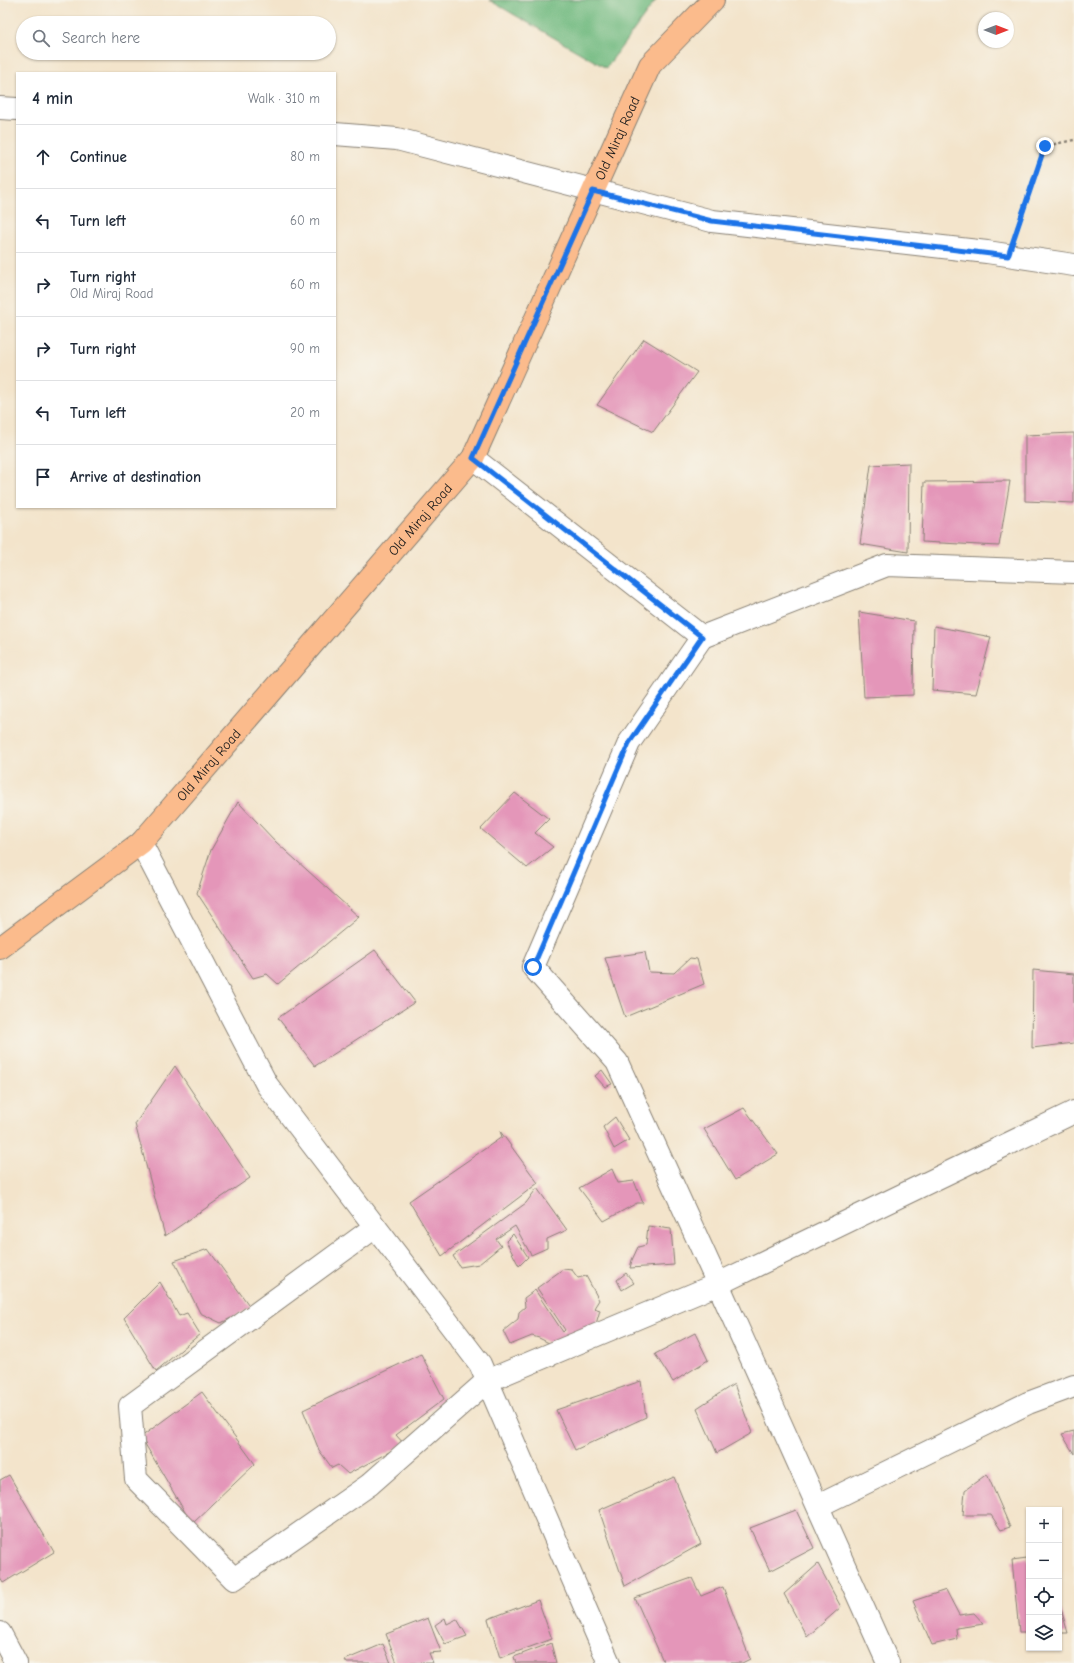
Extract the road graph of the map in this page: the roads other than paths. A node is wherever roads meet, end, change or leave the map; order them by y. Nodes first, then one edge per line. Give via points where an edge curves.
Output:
1 (713, 0) edge
2 (0, 108) edge
3 (16, 109) edge
4 (336, 134) edge
5 (593, 191) junction
6 (1074, 265) edge
7 (473, 458) junction
8 (1074, 572) edge
9 (702, 637) junction
10 (141, 843) junction
11 (0, 948) edge
12 (1074, 1112) edge
13 (375, 1227) junction
14 (718, 1284) junction
15 (487, 1381) junction
16 (1074, 1386) edge
17 (818, 1506) junction
18 (0, 1633) edge
19 (16, 1663) edge
20 (609, 1663) edge
21 (888, 1663) edge

1 - 5 main road, Old Miraj Road via 650,65
2 - 3 street
4 - 5 street via 397,139
5 - 6 street via 712,221
5 - 7 main road, Old Miraj Road
7 - 9 street
7 - 10 main road, Old Miraj Road
8 - 9 street via 887,565
9 - 14 street via 629,743 533,967 617,1062
10 - 11 main road, Old Miraj Road
10 - 13 street via 267,1085
12 - 14 street
13 - 15 street via 480,1364
13 - 15 street via 130,1406 136,1479 234,1579 369,1485
14 - 15 street
14 - 17 street
15 - 20 street
16 - 17 street via 1028,1403
17 - 21 street
18 - 19 street

